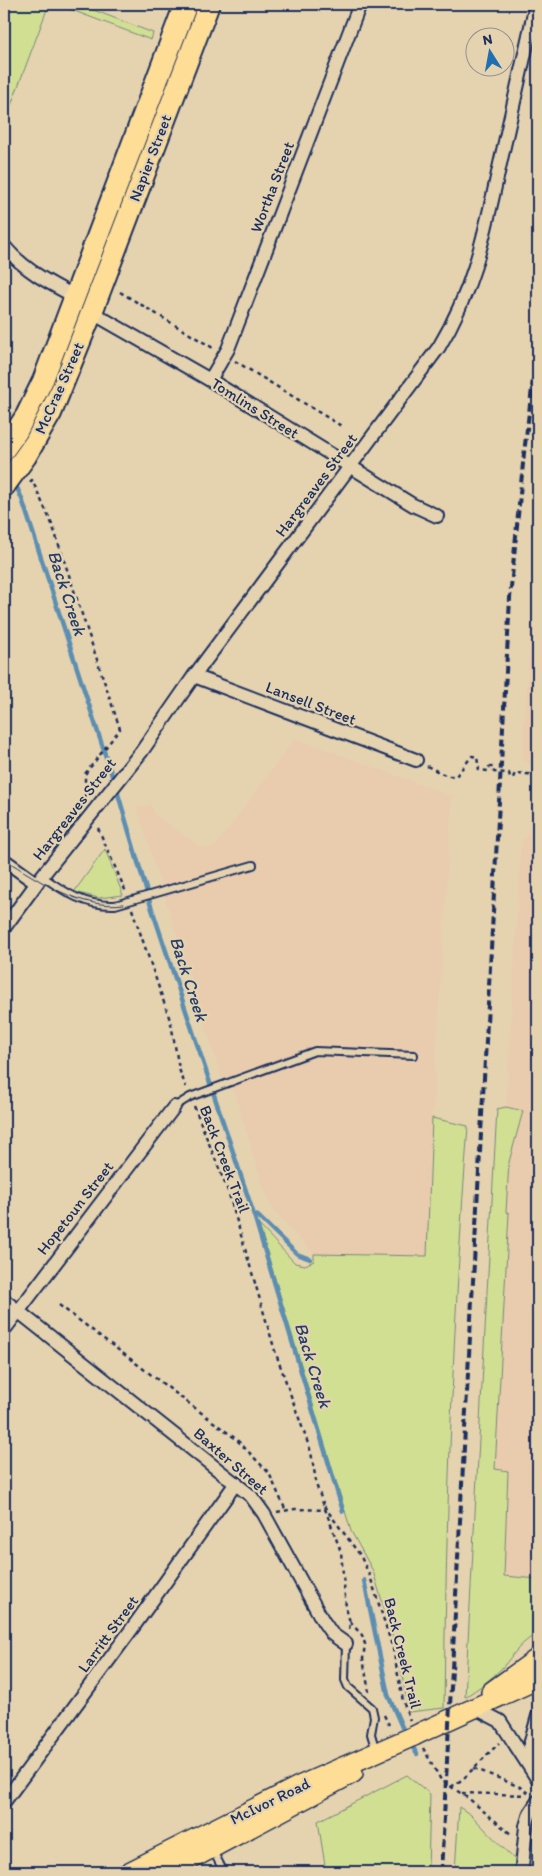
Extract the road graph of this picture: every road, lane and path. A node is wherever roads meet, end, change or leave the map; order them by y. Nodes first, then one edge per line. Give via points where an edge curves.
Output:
1 (186, 4) edge
2 (208, 4) edge
3 (360, 4) edge
4 (536, 4) edge
5 (4, 246) edge
6 (120, 292) dead end
7 (84, 305) junction
8 (220, 352) dead end
9 (232, 360) dead end
10 (210, 380) junction
11 (4, 397) edge
12 (11, 409) dead end
13 (343, 427) dead end
14 (12, 452) edge
15 (350, 467) junction
16 (30, 483) dead end
17 (4, 485) edge
18 (437, 516) dead end
19 (194, 676) junction
20 (416, 760) joint
21 (538, 776) edge
22 (84, 805) dead end
23 (96, 826) dead end
24 (4, 860) edge
25 (253, 865) dead end
26 (39, 880) junction
27 (133, 901) junction
28 (4, 928) edge
29 (414, 1055) dead end
30 (193, 1095) junction
31 (174, 1107) joint
32 (4, 1300) edge
33 (59, 1304) dead end
34 (18, 1310) junction
35 (4, 1330) edge
36 (236, 1483) junction
37 (323, 1505) junction
38 (325, 1510) junction
39 (286, 1511) junction
40 (264, 1514) junction
41 (346, 1644) joint
42 (538, 1658) edge
43 (538, 1679) edge
44 (370, 1696) dead end
45 (468, 1709) junction
46 (381, 1710) dead end
47 (538, 1716) edge
48 (389, 1725) dead end
49 (411, 1738) junction
50 (503, 1739) dead end
51 (376, 1753) junction
52 (474, 1768) junction
53 (537, 1778) edge
54 (451, 1787) junction
55 (460, 1793) junction
56 (534, 1798) edge
57 (4, 1802) edge
58 (517, 1839) dead end
59 (212, 1848) junction
60 (522, 1870) edge
61 (129, 1872) edge
62 (167, 1872) edge
63 (224, 1872) edge

1 - 7 highway, Napier Street via 138,128
2 - 7 highway, Napier Street
3 - 10 street, Wortha Street via 228,349
4 - 15 street, Hargreaves Street via 481,248 465,298 439,347
5 - 7 street, Tomlins Street via 34,274
6 - 8 path
7 - 10 street, Tomlins Street
7 - 14 highway, McCrae Street via 50,413
9 - 13 path
10 - 15 street, Tomlins Street
11 - 12 path
14 - 17 highway, McCrae Street
15 - 18 street, Tomlins Street
15 - 19 street, Hargreaves Street
16 - 22 path via 32,480 41,495 52,524 120,728 86,774
19 - 20 street, Lansell Street
19 - 26 street, Hargreaves Street via 142,751
20 - 21 path via 452,777 459,774 472,756 477,758 479,770 488,771 493,767 494,772 509,773 510,778 515,773
23 - 27 path, Back Creek Trail
24 - 26 street
25 - 27 lane
26 - 27 lane via 86,902 106,905
26 - 28 street, Hargreaves Street
27 - 30 path, Back Creek Trail via 171,1023 179,1069
29 - 30 lane via 315,1050
30 - 31 lane
30 - 37 path, Back Creek Trail via 228,1191 275,1351 311,1452
31 - 34 street, Hopetoun Street
32 - 34 street, Baxter Street
33 - 39 path via 236,1439 268,1473
34 - 35 street, Hopetoun Street
34 - 36 street, Baxter Street
36 - 40 street, Baxter Street
36 - 57 street, Larritt Street
37 - 38 path, Back Creek Trail
37 - 49 path, Back Creek Trail via 360,1555 373,1582 393,1650
38 - 39 path
38 - 44 path, Back Creek Trail via 341,1552 350,1622 366,1644 363,1660
39 - 40 path
40 - 41 street, Baxter Street via 318,1614 332,1634
41 - 51 lane, Baxter Street via 344,1680 372,1708 371,1734
42 - 45 main road, McIvor Road
43 - 45 main road, McIvor Road
45 - 49 main road, McIvor Road
45 - 53 street via 500,1720
46 - 48 path
47 - 53 street via 530,1749
49 - 51 main road, McIvor Road
49 - 54 path, Back Creek Trail via 437,1775
49 - 59 main road, McIvor Road via 325,1790
50 - 52 path
51 - 61 main road, McIvor Road via 299,1786
52 - 54 path
52 - 56 path via 520,1787
54 - 55 path, Back Creek Trail
55 - 56 path
55 - 58 path, Back Creek Trail
56 - 60 street, bridge via 526,1826
59 - 62 main road, McIvor Road
59 - 63 lane

